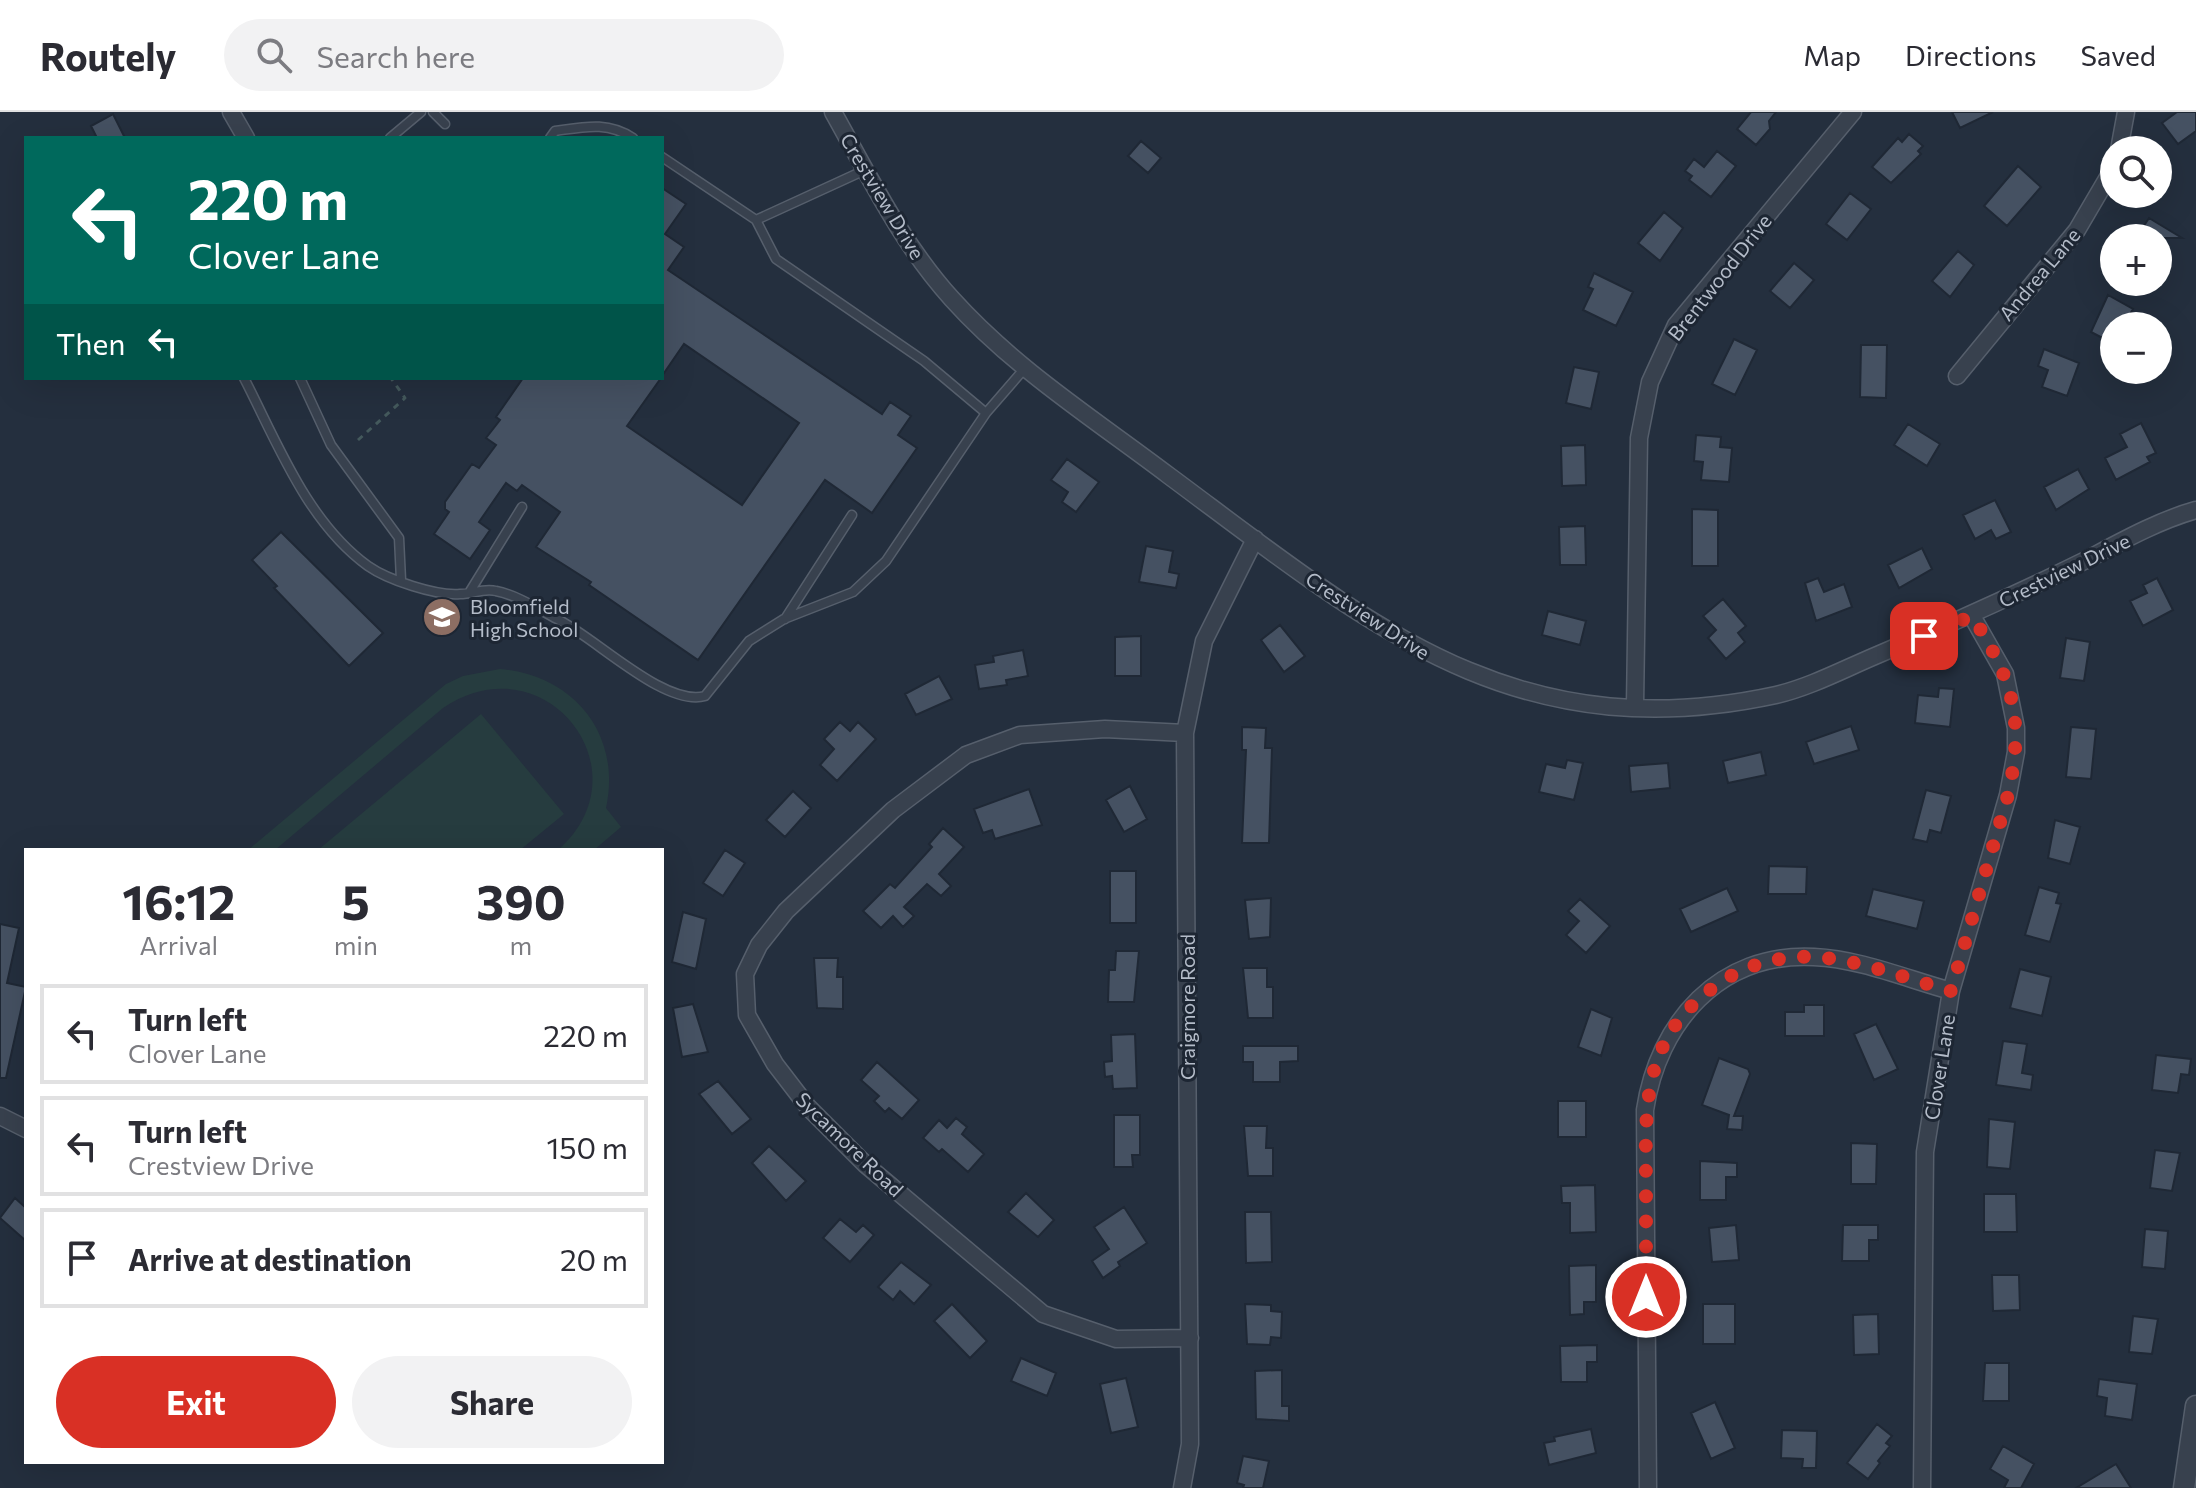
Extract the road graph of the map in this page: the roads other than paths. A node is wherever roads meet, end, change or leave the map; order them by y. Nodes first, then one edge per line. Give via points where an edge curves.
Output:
1 (231, 112) edge
2 (421, 112) edge
3 (433, 112) edge
4 (833, 112) edge
5 (1853, 112) edge
6 (2126, 112) edge
7 (445, 124) dead end
8 (245, 136) edge
9 (392, 136) edge
10 (551, 136) edge
11 (630, 136) edge
12 (2122, 136) edge
13 (664, 158) edge
14 (866, 170) junction
15 (2100, 191) edge
16 (756, 220) junction
17 (1025, 368) junction
18 (1957, 376) dead end
19 (245, 380) edge
20 (301, 380) edge
21 (986, 413) junction
22 (522, 507) dead end
23 (2196, 510) edge
24 (852, 515) dead end
25 (1255, 539) junction
26 (401, 580) junction
27 (469, 593) junction
28 (1972, 616) junction
29 (784, 619) junction
30 (1635, 706) junction
31 (1185, 733) junction
32 (1951, 991) junction
33 (0, 1116) edge
34 (24, 1128) edge
35 (1190, 1338) junction
36 (2196, 1406) edge
37 (1182, 1488) edge
38 (1648, 1488) edge
39 (1922, 1488) edge
40 (2184, 1488) edge

1 - 8 street
2 - 9 lane
3 - 7 lane
4 - 14 street, Crestview Drive
5 - 30 street, Brentwood Drive via 1676,325 1650,382 1639,438
6 - 12 street
10 - 11 lane via 591,125
13 - 16 lane
14 - 16 lane
14 - 17 street, Crestview Drive via 927,269
15 - 18 street, Andrea Lane via 2077,230
16 - 21 lane via 776,259 924,361
17 - 21 lane
17 - 25 street, Crestview Drive
19 - 26 lane via 315,508 369,566
20 - 26 lane via 331,445 399,538
21 - 29 lane via 881,566 853,592
22 - 27 lane
23 - 28 street, Crestview Drive
24 - 29 lane
25 - 30 street, Crestview Drive via 1376,625 1449,665 1550,697
25 - 31 street, Craigmore Road via 1204,641
26 - 27 lane via 435,593
27 - 29 lane via 504,593 571,626 666,690 692,698 711,692 749,641
28 - 30 street, Crestview Drive via 1780,694 1690,708
28 - 32 street, Clover Lane via 2005,674 2016,752
31 - 35 street, Craigmore Road
31 - 35 street, Sycamore Road via 1105,729 1020,735 966,755 893,810 786,911 759,945 745,974 747,1015 808,1107 866,1165 1043,1314 1116,1339
32 - 38 street via 1840,960 1783,958 1715,986 1681,1017 1663,1045 1645,1110
32 - 39 street, Clover Lane via 1925,1152
33 - 34 street
35 - 37 street, Craigmore Road via 1190,1444
36 - 40 street

